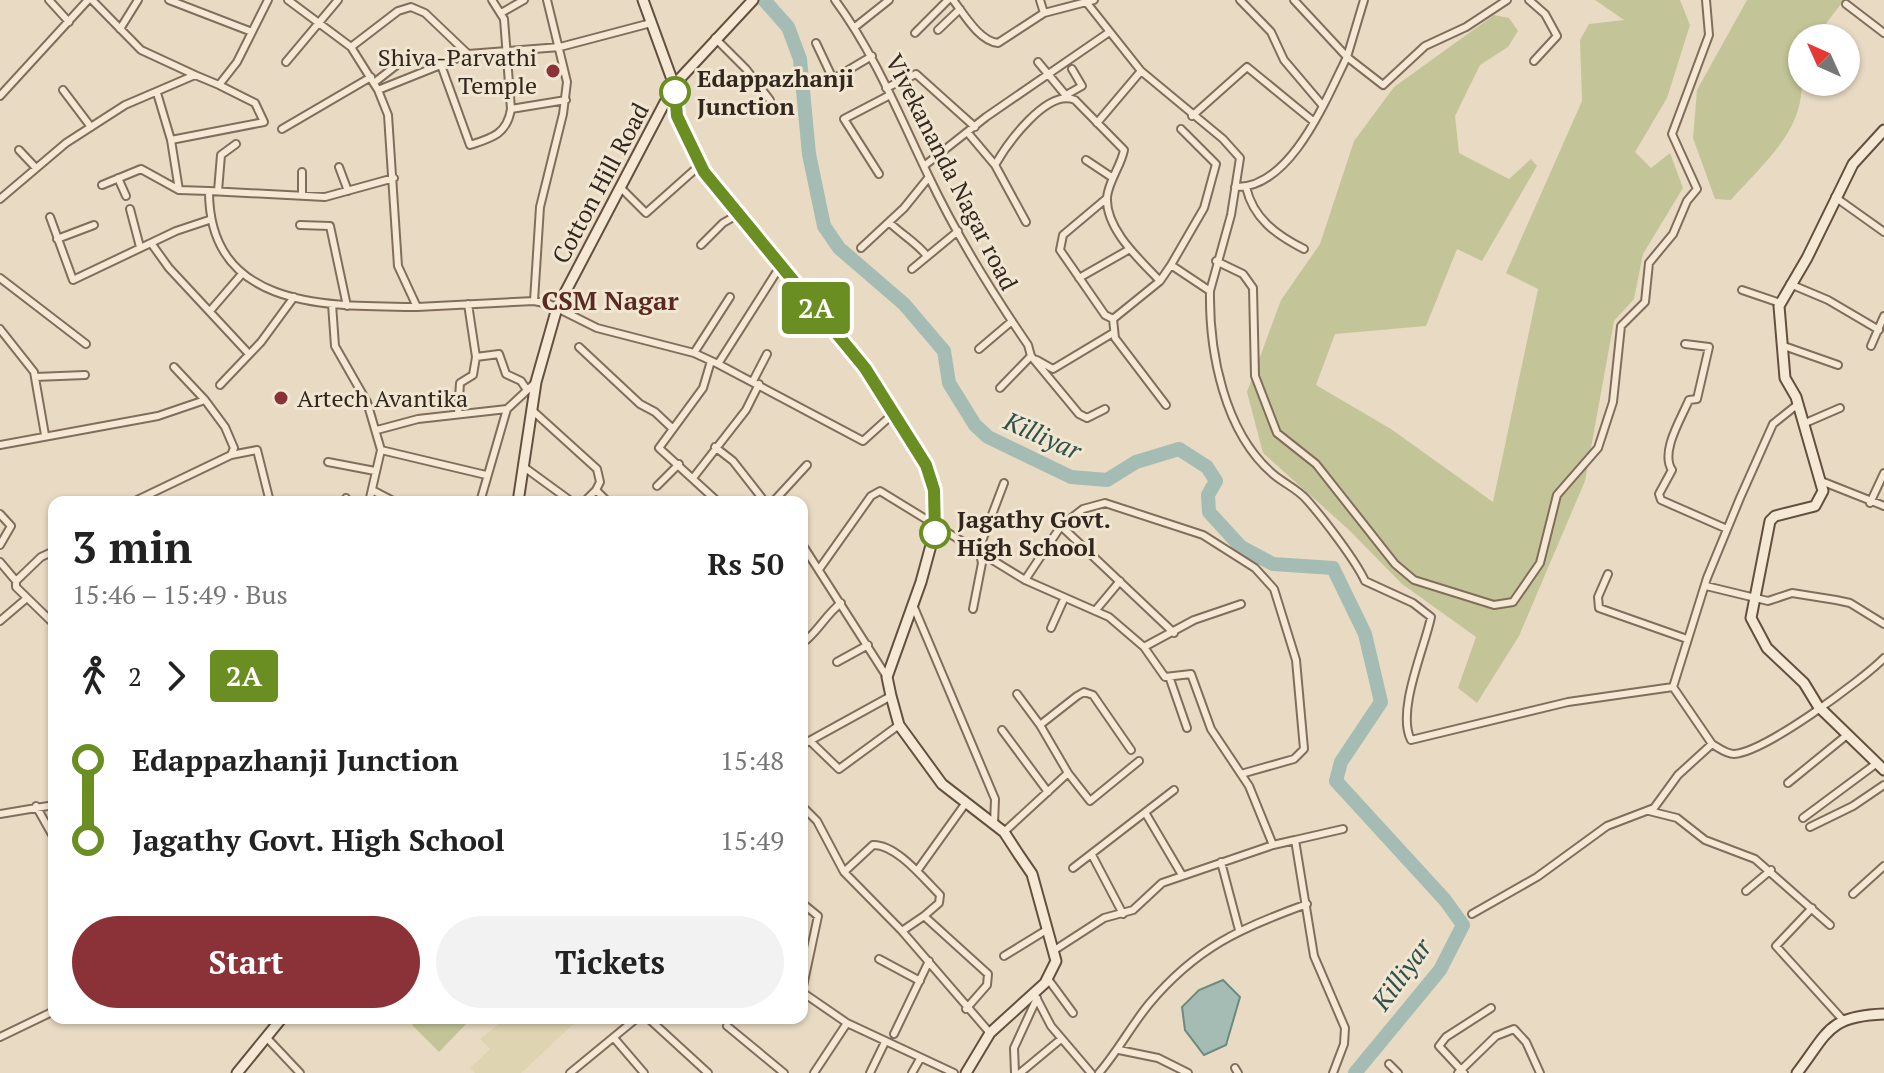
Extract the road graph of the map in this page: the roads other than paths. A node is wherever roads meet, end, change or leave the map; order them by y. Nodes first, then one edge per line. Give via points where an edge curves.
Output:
1 (49, 0) edge
2 (90, 0) edge
3 (138, 0) edge
4 (169, 0) edge
5 (268, 0) edge
6 (288, 0) edge
7 (338, 0) edge
8 (492, 0) edge
9 (524, 0) edge
10 (547, 0) edge
11 (643, 0) edge
12 (835, 0) edge
13 (889, 0) edge
14 (950, 0) edge
15 (1040, 0) edge
16 (1061, 0) edge
17 (1240, 0) edge
18 (1294, 0) edge
19 (1364, 0) edge
20 (1507, 0) edge
21 (1529, 0) edge
22 (1706, 0) edge
23 (751, 2) edge
24 (1090, 2) edge
25 (1846, 4) dead end
26 (960, 9) junction
27 (1064, 9) junction
28 (501, 13) junction
29 (1044, 13) junction
30 (69, 22) junction
31 (321, 22) junction
32 (651, 23) junction
33 (855, 27) junction
34 (120, 29) junction
35 (938, 30) dead end
36 (252, 32) junction
37 (915, 33) dead end
38 (1108, 33) junction
39 (1884, 33) edge
40 (715, 38) junction
41 (816, 43) dead end
42 (351, 47) junction
43 (560, 47) junction
44 (508, 51) junction
45 (468, 54) junction
46 (872, 56) junction
47 (407, 57) dead end
48 (1347, 57) junction
49 (1534, 61) dead end
50 (286, 62) dead end
51 (1038, 62) dead end
52 (441, 65) junction
53 (1072, 69) dead end
54 (1141, 71) junction
55 (1048, 74) junction
56 (195, 75) junction
57 (373, 80) junction
58 (219, 85) junction
59 (674, 85) junction
60 (63, 90) dead end
61 (378, 90) junction
62 (888, 92) junction
63 (157, 93) junction
64 (0, 96) edge
65 (1067, 96) junction
66 (566, 100) junction
67 (770, 100) dead end
68 (1323, 106) junction
69 (511, 109) junction
70 (1192, 116) junction
71 (1313, 121) junction
72 (1097, 123) junction
73 (91, 127) junction
74 (975, 127) junction
75 (282, 129) dead end
76 (1181, 129) dead end
77 (1884, 130) edge
78 (968, 133) junction
79 (171, 140) junction
80 (236, 144) dead end
81 (19, 150) dead end
82 (1086, 160) dead end
83 (700, 165) junction
84 (995, 165) junction
85 (924, 166) junction
86 (35, 167) junction
87 (339, 167) dead end
88 (302, 172) dead end
89 (879, 174) dead end
90 (929, 177) junction
91 (118, 178) junction
92 (394, 178) junction
93 (1113, 178) junction
94 (102, 185) dead end
95 (620, 187) junction
96 (1235, 187) junction
97 (1246, 187) junction
98 (179, 190) junction
99 (209, 191) junction
100 (218, 191) junction
101 (348, 191) junction
102 (302, 195) junction
103 (126, 196) dead end
104 (1835, 197) junction
105 (1107, 198) junction
106 (0, 199) edge
107 (130, 209) dead end
108 (737, 215) junction
109 (50, 217) dead end
110 (209, 220) junction
111 (889, 222) junction
112 (1026, 222) dead end
113 (94, 225) dead end
114 (300, 225) dead end
115 (958, 231) junction
116 (1884, 232) edge
117 (57, 239) junction
118 (151, 243) junction
119 (701, 245) dead end
120 (140, 247) junction
121 (861, 248) dead end
122 (1130, 249) junction
123 (1304, 249) dead end
124 (927, 256) junction
125 (1216, 261) junction
126 (781, 265) junction
127 (1171, 265) junction
128 (912, 269) dead end
129 (241, 275) junction
130 (0, 278) edge
131 (1079, 278) junction
132 (1160, 281) junction
133 (1790, 284) junction
134 (1742, 290) dead end
135 (1210, 291) junction
136 (294, 297) junction
137 (730, 297) dead end
138 (534, 301) junction
139 (1780, 303) junction
140 (332, 304) junction
141 (468, 304) junction
142 (347, 306) junction
143 (417, 307) junction
144 (557, 308) junction
145 (210, 311) junction
146 (1884, 316) edge
147 (1113, 319) junction
148 (1012, 321) junction
149 (0, 329) edge
150 (1879, 330) junction
151 (1113, 333) junction
152 (86, 344) dead end
153 (1685, 344) dead end
154 (1781, 345) junction
155 (1871, 346) dead end
156 (579, 347) dead end
157 (979, 349) dead end
158 (694, 353) junction
159 (249, 354) junction
160 (767, 354) dead end
161 (476, 357) junction
162 (1028, 359) junction
163 (715, 362) junction
164 (1838, 365) dead end
165 (174, 367) dead end
166 (85, 375) dead end
167 (35, 377) junction
168 (536, 382) junction
169 (756, 383) junction
170 (220, 385) dead end
171 (1000, 388) dead end
172 (527, 390) junction
173 (205, 400) junction
174 (1798, 404) junction
175 (1166, 405) dead end
176 (1840, 408) dead end
177 (507, 409) junction
178 (1105, 409) dead end
179 (533, 411) junction
180 (894, 413) junction
181 (458, 414) junction
182 (1803, 424) junction
183 (673, 429) junction
184 (377, 430) junction
185 (45, 435) junction
186 (0, 445) edge
187 (715, 447) junction
188 (381, 450) junction
189 (231, 455) junction
190 (328, 462) dead end
191 (679, 464) junction
192 (807, 465) dead end
193 (524, 467) junction
194 (375, 471) junction
195 (1884, 473) edge
196 (486, 475) junction
197 (693, 478) junction
198 (1821, 481) junction
199 (1004, 483) dead end
200 (657, 486) dead end
201 (372, 490) junction
202 (596, 490) junction
203 (141, 496) edge
204 (268, 496) edge
205 (370, 496) edge
206 (384, 496) edge
207 (481, 496) edge
208 (519, 496) edge
209 (564, 496) edge
210 (590, 496) edge
211 (602, 496) edge
212 (712, 496) edge
213 (760, 496) edge
214 (779, 496) edge
215 (1870, 503) junction
216 (1884, 506) edge
217 (0, 514) edge
218 (937, 523) junction
219 (1061, 526) junction
220 (1727, 529) junction
221 (0, 545) edge
222 (979, 549) junction
223 (808, 551) edge
224 (810, 553) joint
225 (48, 554) edge
226 (0, 562) edge
227 (820, 568) junction
228 (1608, 574) dead end
229 (1025, 580) junction
230 (16, 581) junction
231 (1120, 581) junction
232 (1706, 586) junction
233 (27, 598) junction
234 (1756, 598) junction
235 (1064, 599) junction
236 (841, 603) junction
237 (1241, 604) dead end
238 (913, 605) junction
239 (973, 609) dead end
240 (1095, 611) junction
241 (48, 618) edge
242 (0, 621) edge
243 (1884, 624) edge
244 (1051, 628) dead end
245 (1174, 633) junction
246 (1687, 639) junction
247 (808, 641) edge
248 (868, 645) junction
249 (1144, 647) junction
250 (1884, 658) edge
251 (837, 662) dead end
252 (887, 677) junction
253 (1170, 679) junction
254 (1673, 687) junction
255 (1017, 694) dead end
256 (891, 696) junction
257 (1818, 706) junction
258 (899, 725) junction
259 (1040, 725) junction
260 (1187, 728) dead end
261 (1002, 730) dead end
262 (1847, 735) junction
263 (810, 741) joint
264 (1712, 744) junction
265 (1131, 750) dead end
266 (1139, 761) dead end
267 (1880, 767) edge
268 (1068, 773) junction
269 (1241, 774) junction
270 (1788, 783) dead end
271 (1884, 785) edge
272 (1174, 790) dead end
273 (1048, 792) junction
274 (965, 804) junction
275 (48, 805) edge
276 (36, 806) junction
277 (1649, 811) junction
278 (808, 812) edge
279 (0, 814) edge
280 (1146, 814) junction
281 (1803, 818) dead end
282 (994, 824) junction
283 (48, 827) edge
284 (1810, 827) dead end
285 (1343, 829) dead end
286 (1004, 832) junction
287 (1295, 840) junction
288 (1273, 845) junction
289 (1092, 855) junction
290 (1221, 862) junction
291 (1884, 866) edge
292 (1073, 868) dead end
293 (1771, 870) junction
294 (917, 871) junction
295 (844, 872) junction
296 (1182, 875) junction
297 (1746, 891) dead end
298 (1853, 894) dead end
299 (1307, 904) junction
300 (808, 908) edge
301 (1812, 908) junction
302 (1123, 914) junction
303 (1472, 914) dead end
304 (924, 916) junction
305 (1830, 925) dead end
306 (1048, 929) junction
307 (1239, 930) junction
308 (902, 931) junction
309 (1053, 951) junction
310 (1004, 956) dead end
311 (879, 959) dead end
312 (929, 961) junction
313 (808, 963) edge
314 (1048, 979) junction
315 (920, 981) junction
316 (808, 995) edge
317 (1036, 997) junction
318 (1491, 1008) dead end
319 (966, 1009) junction
320 (1073, 1013) dead end
321 (48, 1014) edge
322 (1884, 1014) edge
323 (1843, 1020) junction
324 (847, 1023) junction
325 (278, 1024) edge
326 (630, 1024) edge
327 (655, 1024) edge
328 (727, 1026) dead end
329 (990, 1033) junction
330 (894, 1034) dead end
331 (0, 1037) edge
332 (267, 1038) junction
333 (614, 1038) junction
334 (1061, 1039) junction
335 (885, 1042) junction
336 (1119, 1050) junction
337 (920, 1059) junction
338 (1389, 1064) dead end
339 (638, 1067) junction
340 (1461, 1072) edge
341 (237, 1073) edge
342 (300, 1073) edge
343 (570, 1073) edge
344 (632, 1073) edge
345 (644, 1073) edge
346 (708, 1073) edge
347 (784, 1073) edge
348 (814, 1073) edge
349 (870, 1073) edge
350 (912, 1073) edge
351 (954, 1073) edge
352 (966, 1073) edge
353 (1018, 1073) edge
354 (1091, 1073) edge
355 (1099, 1073) edge
356 (1188, 1073) edge
357 (1333, 1073) edge
358 (1398, 1073) edge
359 (1540, 1073) edge
360 (1797, 1073) edge

1 - 30 street
2 - 30 street
2 - 34 street
3 - 34 street
4 - 36 street
5 - 36 street
6 - 31 street
7 - 31 street
8 - 28 street
9 - 28 street
10 - 43 street
11 - 32 street
12 - 33 street, Vivekananda Nagar road
13 - 33 street
14 - 26 street
14 - 37 street
15 - 29 street
16 - 27 street
17 - 68 street via 1271,32 1284,60
18 - 48 street
19 - 48 street
20 - 48 street via 1425,46 1383,85
21 - 49 street via 1545,14 1557,36
22 - 125 street via 1709,35 1672,134 1697,189 1673,234 1649,263 1645,302 1621,326 1613,402 1598,448 1557,495 1540,563 1513,602 1494,605 1414,580 1395,564 1316,464 1277,433 1255,376 1253,288 1243,274
23 - 40 street, Cotton Hill Road
24 - 27 street
24 - 38 street
25 - 39 street
26 - 29 street via 981,35 998,43
26 - 35 street
27 - 29 street
28 - 44 street
30 - 64 street
31 - 42 street
31 - 50 street
32 - 43 street
32 - 59 street
33 - 46 street, Vivekananda Nagar road
34 - 56 street via 141,50
36 - 58 street
38 - 54 street
38 - 55 street
40 - 59 street, Cotton Hill Road
40 - 67 street
41 - 46 street via 833,79
42 - 45 street via 411,7 425,13
42 - 57 street
43 - 44 street
43 - 66 street
44 - 45 street
44 - 69 street
45 - 52 street
46 - 62 street, Vivekananda Nagar road
47 - 57 street
48 - 68 street
51 - 55 street
52 - 61 street
52 - 69 street via 470,145 502,133
53 - 65 street via 1082,86
54 - 70 street
54 - 72 street
55 - 65 street
55 - 74 street
56 - 58 street
56 - 63 street
57 - 61 street
57 - 75 street
58 - 79 street via 255,103 264,122
59 - 83 street via 677,116
59 - 95 street, Cotton Hill Road
60 - 73 street
61 - 92 street via 388,115
62 - 74 street via 916,74
62 - 85 street, Vivekananda Nagar road
62 - 89 street via 844,119
63 - 73 street
63 - 79 street
65 - 72 street
65 - 84 street via 1019,127
66 - 69 street
66 - 138 street via 540,207
68 - 71 street
70 - 71 street via 1247,67
70 - 96 street via 1240,158
71 - 97 street via 1284,164 1269,178
72 - 93 street via 1124,150
73 - 86 street
74 - 78 street
76 - 127 street via 1216,164 1204,208
77 - 104 street via 1853,164
78 - 84 street
78 - 85 street
79 - 98 street
80 - 100 street via 221,155
81 - 86 street
82 - 93 street
83 - 95 street via 646,213
83 - 108 street
84 - 112 street
85 - 90 street, Vivekananda Nagar road
86 - 106 street
87 - 101 street
88 - 102 street
90 - 111 street
90 - 115 street, Vivekananda Nagar road
91 - 94 street
91 - 98 street via 141,169
91 - 103 street
92 - 101 street
92 - 143 street via 398,266
93 - 105 street
95 - 144 street, Cotton Hill Road
96 - 97 street
96 - 125 street
97 - 123 street via 1260,220
98 - 99 street
99 - 100 street
99 - 110 street
100 - 102 street
101 - 102 street
104 - 116 street
104 - 133 street
105 - 122 street via 1111,220
105 - 131 street via 1063,235 1060,250
107 - 120 street
108 - 119 street
108 - 126 street
109 - 117 street
110 - 118 street
110 - 129 street via 219,249
111 - 121 street
111 - 124 street
113 - 117 street
114 - 142 street via 330,226
115 - 124 street
115 - 148 street, Vivekananda Nagar road
117 - 120 street via 73,280
118 - 120 street
118 - 145 street
122 - 131 street
122 - 132 street
124 - 128 street
125 - 135 street
126 - 163 street
126 - 180 street via 865,368
127 - 132 street
127 - 135 street
129 - 136 street
129 - 145 street
130 - 152 street
131 - 147 street
132 - 147 street
133 - 139 street
133 - 150 street
134 - 139 street
135 - 254 street via 1210,322 1225,397 1242,436 1271,473 1306,498 1365,581 1431,617 1413,683 1407,720 1411,740 1568,702
136 - 140 street
136 - 159 street
137 - 158 street
138 - 141 street
138 - 144 street
139 - 154 street
140 - 142 street
140 - 184 street via 335,346
141 - 143 street
141 - 161 street
142 - 143 street
144 - 158 street via 597,328
144 - 168 street, Cotton Hill Road
145 - 159 street
146 - 150 street
147 - 151 street
148 - 157 street
148 - 162 street, Vivekananda Nagar road via 1028,345
149 - 167 street
150 - 155 street
151 - 162 street via 1053,369
151 - 175 street
153 - 220 street via 1709,347 1697,399 1689,400 1667,452 1672,470 1659,494 1661,500
154 - 164 street
154 - 174 street via 1785,378
156 - 183 street
158 - 163 street
159 - 170 street
160 - 169 street
161 - 172 street via 499,354 506,374
161 - 181 street via 473,375 460,383
162 - 171 street
162 - 178 street, Vivekananda Nagar road via 1079,414 1087,418
163 - 169 street
163 - 183 street
165 - 173 street
166 - 167 street
167 - 185 street
168 - 172 street
168 - 179 street, Cotton Hill Road
169 - 180 street via 863,441
169 - 187 street via 738,421
172 - 177 street
173 - 185 street via 158,416
173 - 189 street via 225,427 234,448
174 - 182 street
174 - 220 street via 1773,424
176 - 182 street
177 - 181 street
177 - 196 street
179 - 193 street, Cotton Hill Road
179 - 202 street via 597,469
180 - 218 street via 926,465
181 - 184 street
182 - 198 street
183 - 191 street via 659,448
184 - 188 street
185 - 186 street
187 - 197 street
187 - 213 street
188 - 194 street
188 - 196 street
189 - 203 street
189 - 204 street via 257,450
190 - 194 street
191 - 197 street
191 - 200 street
192 - 214 street
193 - 208 street, Cotton Hill Road
193 - 209 street
194 - 201 street
195 - 215 street
196 - 207 street
197 - 212 street
198 - 215 street
198 - 234 street via 1819,503 1770,521
199 - 222 street
201 - 205 street
201 - 206 street
202 - 210 street
202 - 211 street
215 - 216 street
217 - 221 street via 11,526
218 - 222 street
218 - 227 street via 875,491
218 - 238 street
219 - 229 street
219 - 231 street
219 - 269 street via 1083,509 1105,503 1124,507 1203,535 1269,581 1296,660 1304,749 1294,759
220 - 232 street
222 - 229 street
222 - 239 street via 982,563
223 - 224 street
224 - 227 street
225 - 230 street
226 - 230 street
227 - 236 street
228 - 246 street via 1599,608
229 - 235 street
230 - 233 street
231 - 240 street
231 - 245 street
232 - 234 street
232 - 246 street
233 - 241 street
233 - 242 street
234 - 243 street via 1792,593 1836,600
234 - 257 street via 1751,618 1755,631 1804,683
235 - 240 street
235 - 244 street
236 - 247 street
236 - 248 street
237 - 245 street
238 - 252 street
238 - 282 street via 995,799
240 - 249 street
245 - 249 street
246 - 254 street
248 - 251 street
248 - 252 street
249 - 253 street
250 - 257 street
252 - 256 street
253 - 260 street
253 - 269 street via 1191,674 1211,729
254 - 264 street
255 - 259 street
256 - 258 street
256 - 263 street
257 - 262 street
257 - 264 street via 1773,738 1738,754
258 - 263 street via 839,769
258 - 274 street via 942,784
259 - 265 street via 1077,696 1090,693
259 - 268 street
261 - 273 street
262 - 267 street
262 - 270 street
264 - 277 street
266 - 268 street via 1090,801
267 - 281 street
268 - 273 street
269 - 288 street
271 - 284 street
272 - 280 street
273 - 286 street
274 - 282 street
274 - 294 street
275 - 276 street
276 - 279 street
276 - 283 street
277 - 293 street via 1677,818 1705,840
277 - 303 street via 1607,826 1537,877
278 - 295 street
280 - 289 street
280 - 296 street
282 - 286 street
285 - 287 street
286 - 306 street via 1032,874
287 - 288 street
287 - 299 street
288 - 290 street
289 - 292 street
289 - 302 street
290 - 296 street
290 - 307 street
291 - 298 street
293 - 297 street
293 - 301 street
294 - 295 street via 873,845
294 - 304 street via 941,898
295 - 308 street
296 - 302 street via 1162,883
299 - 307 street
299 - 357 street via 1314,956 1345,1028
300 - 313 street via 818,916
301 - 305 street
301 - 323 street via 1776,946
302 - 309 street via 1104,918
304 - 308 street
304 - 319 street via 990,978
306 - 309 street
306 - 310 street
307 - 336 street via 1184,966
308 - 312 street
309 - 314 street via 1056,961
311 - 315 street
312 - 315 street
312 - 319 street
314 - 317 street
314 - 320 street
315 - 330 street
316 - 324 street
317 - 329 street
317 - 334 street
317 - 353 street via 1014,1048
318 - 340 street via 1439,1046
319 - 329 street
321 - 331 street
322 - 323 street
323 - 360 street via 1829,1028
324 - 335 street
324 - 348 street
325 - 332 street
326 - 333 street
327 - 346 street
328 - 347 street
329 - 352 street
332 - 341 street
332 - 342 street
333 - 339 street
333 - 343 street
334 - 353 street
334 - 354 street
335 - 337 street
335 - 349 street
336 - 355 street
336 - 356 street via 1158,1058
337 - 350 street
337 - 351 street
338 - 358 street
339 - 344 street
339 - 345 street
340 - 359 street via 1496,1036 1514,1029

